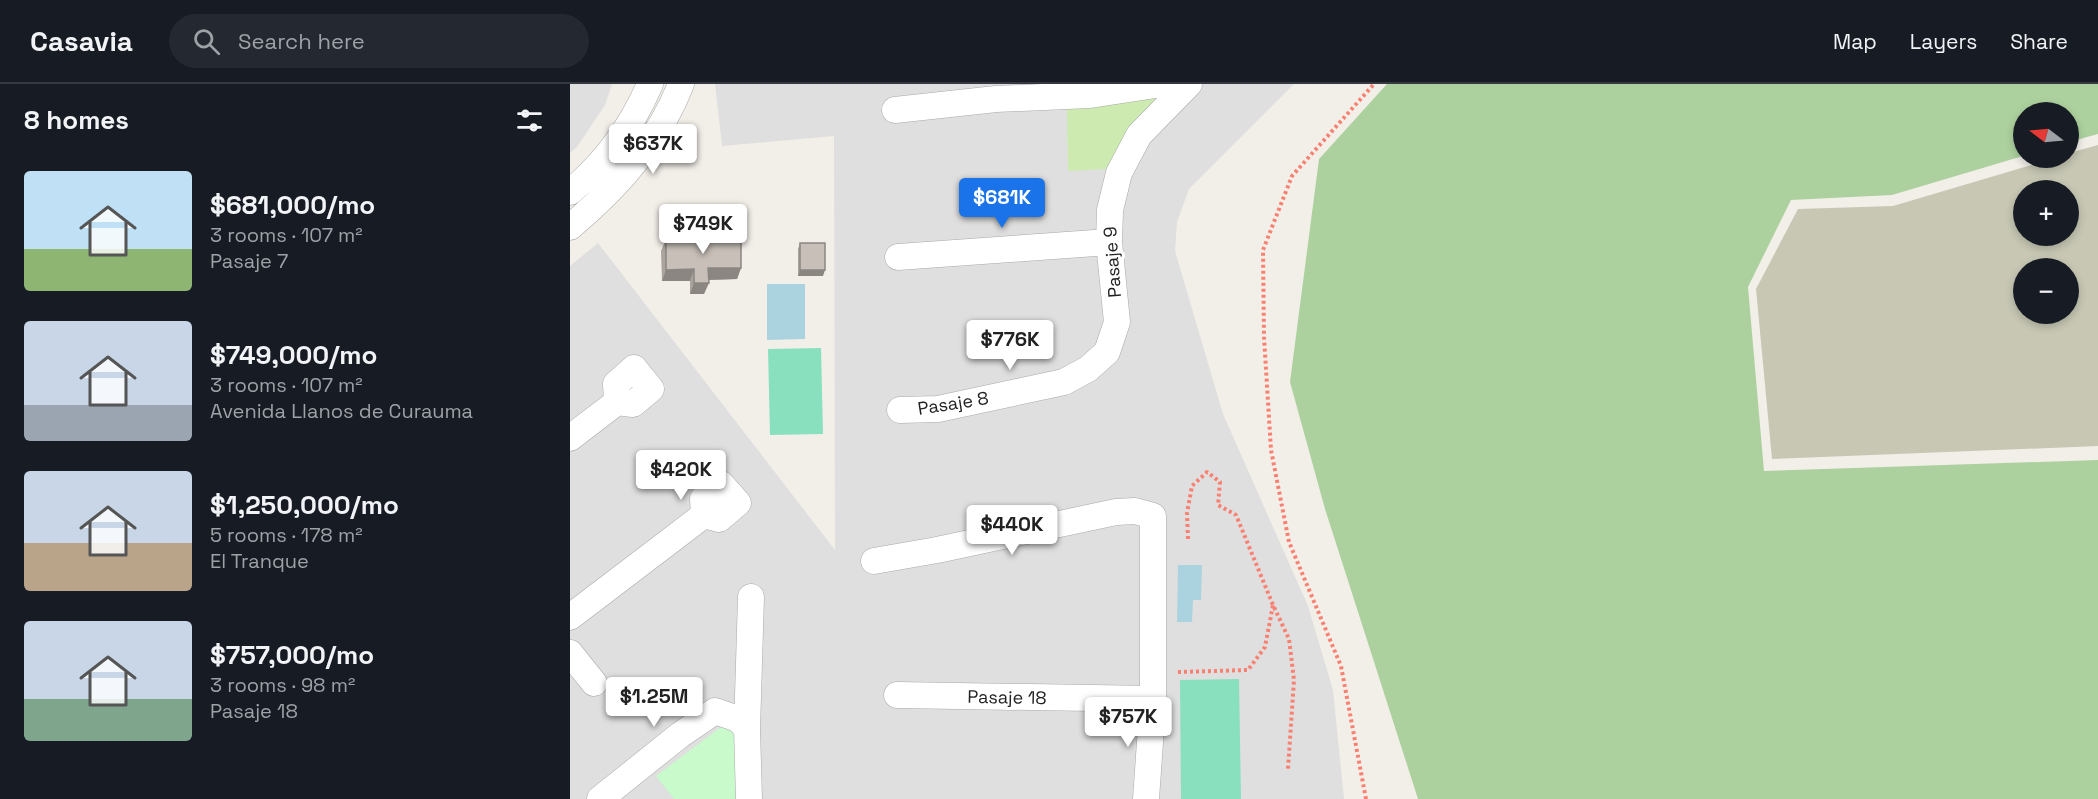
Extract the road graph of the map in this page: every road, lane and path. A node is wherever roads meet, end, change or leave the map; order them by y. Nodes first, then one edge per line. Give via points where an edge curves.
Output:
1 (650, 84) edge
2 (681, 84) edge
3 (1162, 84) edge
4 (1189, 84) edge
5 (1374, 84) edge
6 (895, 110) dead end
7 (570, 192) edge
8 (570, 227) edge
9 (1109, 242) junction
10 (898, 256) dead end
11 (1117, 322) joint
12 (617, 402) dead end
13 (900, 410) dead end
14 (570, 438) edge
15 (704, 515) dead end
16 (1188, 539) dead end
17 (874, 561) dead end
18 (751, 597) dead end
19 (1273, 605) junction
20 (570, 617) edge
21 (570, 653) edge
22 (1153, 672) junction
23 (594, 683) dead end
24 (897, 695) dead end
25 (1153, 699) junction
26 (747, 729) junction
27 (1288, 769) dead end
28 (600, 799) edge
29 (749, 799) edge
30 (1146, 799) edge
31 (1366, 799) edge

1 - 7 street via 617,143
2 - 8 street via 659,131 644,152
3 - 6 street via 1090,95 996,99
4 - 9 street, Pasaje 9 via 1140,135 1119,173 1110,210
5 - 31 path via 1292,176 1263,250 1271,450 1289,542 1341,666
9 - 10 street
9 - 11 street, Pasaje 9
11 - 13 street, Pasaje 8 via 1107,352 1088,369 1064,382 938,409
12 - 14 street
15 - 20 street
16 - 19 path via 1192,486 1207,472 1220,482 1218,505 1236,515
17 - 22 street via 1116,512 1135,511 1152,516
18 - 26 street
19 - 22 path via 1264,647 1248,670
19 - 27 path via 1289,639 1293,680
21 - 23 street
22 - 25 street
24 - 25 street, Pasaje 18
25 - 30 street
26 - 28 street via 738,719 714,711
26 - 29 street

